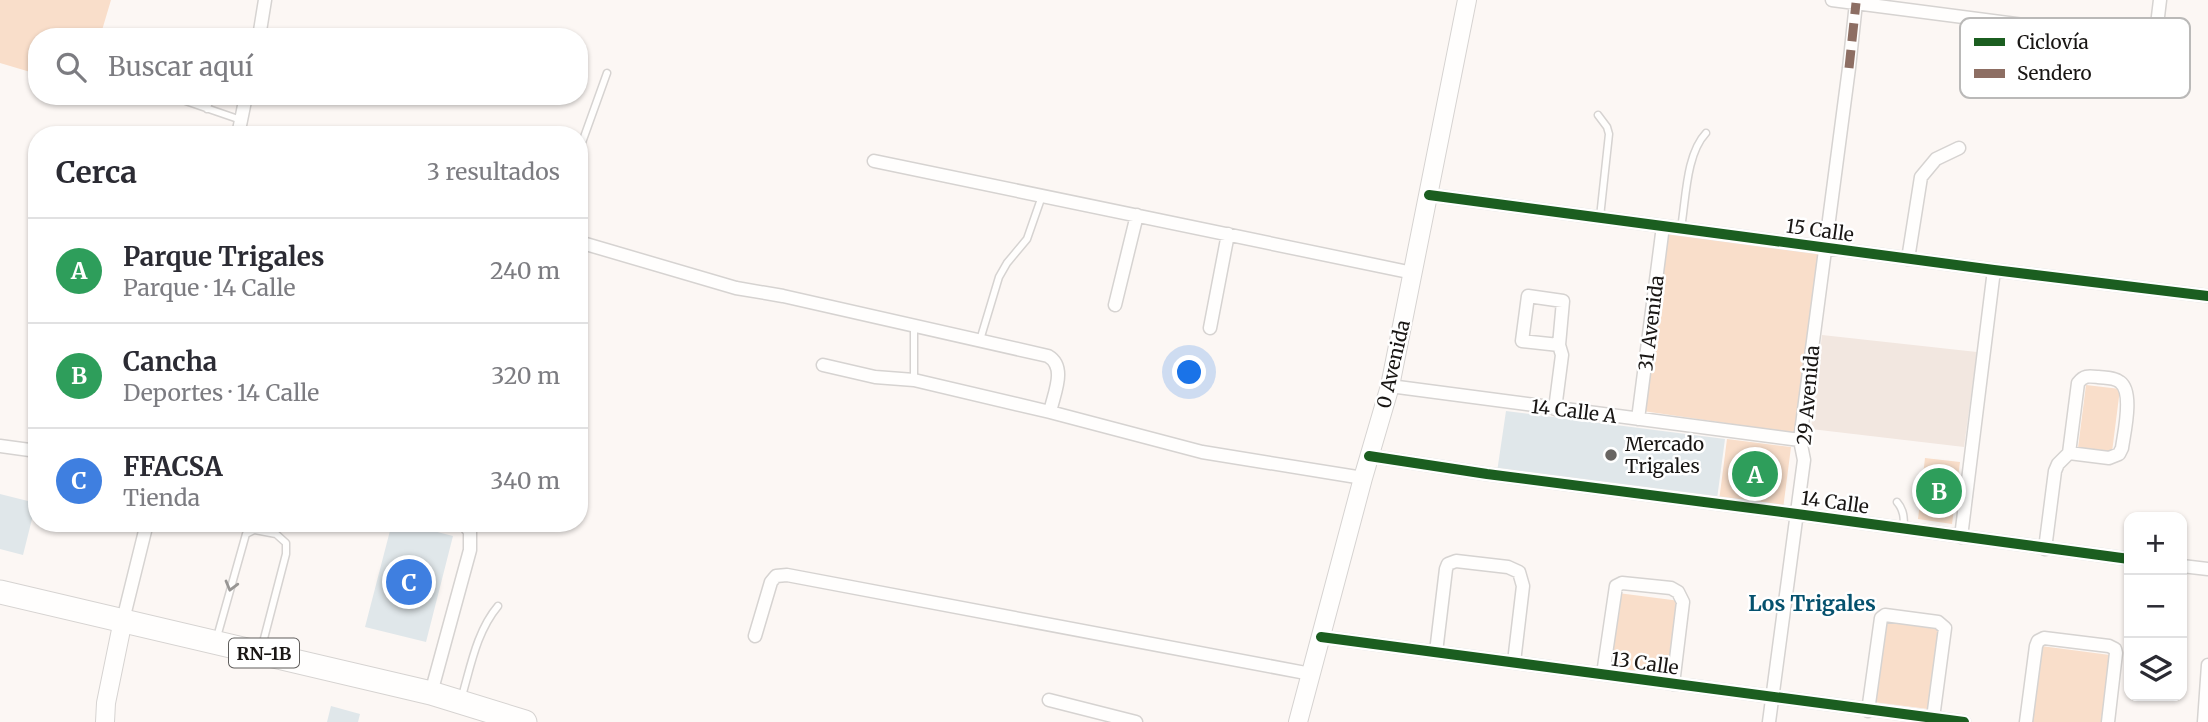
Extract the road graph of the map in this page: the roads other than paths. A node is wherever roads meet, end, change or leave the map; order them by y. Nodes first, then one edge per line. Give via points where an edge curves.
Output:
1 (265, 0) edge
2 (1467, 0) edge
3 (1832, 0) edge
4 (2160, 0) edge
5 (1856, 3) junction
6 (1971, 18) edge
7 (2157, 18) edge
8 (260, 28) edge
9 (607, 72) dead end
10 (195, 105) edge
11 (207, 105) edge
12 (244, 105) edge
13 (206, 109) junction
14 (1598, 115) dead end
15 (241, 120) junction
16 (240, 126) edge
17 (588, 126) edge
18 (1706, 133) dead end
19 (1959, 148) dead end
20 (874, 161) dead end
21 (1042, 195) junction
22 (1429, 195) junction
23 (1137, 215) junction
24 (1600, 218) junction
25 (1663, 226) junction
26 (1681, 228) junction
27 (1228, 234) junction
28 (588, 245) edge
29 (1826, 248) junction
30 (1908, 259) junction
31 (1994, 270) junction
32 (1413, 272) junction
33 (2208, 296) edge
34 (1115, 305) dead end
35 (914, 326) junction
36 (1210, 328) dead end
37 (980, 340) junction
38 (1559, 345) junction
39 (823, 365) dead end
40 (914, 380) junction
41 (1390, 386) junction
42 (1555, 409) junction
43 (1050, 412) junction
44 (1638, 419) junction
45 (1800, 440) junction
46 (0, 446) edge
47 (28, 450) edge
48 (2069, 453) junction
49 (1369, 456) junction
50 (1363, 478) junction
51 (1897, 502) dead end
52 (1797, 514) junction
53 (1904, 529) junction
54 (145, 532) edge
55 (248, 532) edge
56 (266, 532) edge
57 (470, 532) edge
58 (1961, 537) junction
59 (2045, 549) junction
60 (2124, 558) edge
61 (2187, 567) edge
62 (2208, 569) edge
63 (0, 592) edge
64 (498, 606) dead end
65 (123, 620) junction
66 (754, 636) dead end
67 (1321, 637) junction
68 (216, 642) junction
69 (261, 652) junction
70 (1436, 652) junction
71 (1514, 662) junction
72 (2208, 665) edge
73 (1311, 674) junction
74 (1603, 674) junction
75 (1673, 684) junction
76 (431, 693) junction
77 (1772, 697) junction
78 (1049, 700) dead end
79 (460, 701) junction
80 (1868, 711) junction
81 (1933, 718) junction
82 (105, 722) edge
83 (526, 722) edge
84 (1136, 722) edge
85 (1298, 722) edge
86 (1769, 722) edge
87 (1964, 722) edge
88 (2026, 722) edge
89 (2108, 722) edge
90 (2204, 722) edge

1 - 8 street
2 - 22 street, 0 Avenida
3 - 5 street
4 - 7 street
5 - 6 street
5 - 29 street, 29 Avenida
9 - 17 lane
10 - 13 lane
11 - 13 lane
12 - 15 street
13 - 15 lane
14 - 24 lane via 1609,134
15 - 16 street
18 - 26 lane via 1693,154
19 - 30 street via 1936,159 1921,177
20 - 21 street
21 - 23 street
21 - 37 lane via 1027,239 999,277
22 - 24 street, 15 Calle
22 - 32 street, 0 Avenida
23 - 27 street
23 - 34 street
24 - 25 street, 15 Calle
25 - 26 street, 15 Calle
25 - 44 street, 31 Avenida
26 - 29 street, 15 Calle
27 - 32 street
27 - 36 street
28 - 35 street via 736,288
29 - 30 street, 15 Calle
29 - 45 street, 29 Avenida
30 - 31 street, 15 Calle
31 - 33 street, 15 Calle
31 - 58 street
32 - 41 street, 0 Avenida
35 - 37 street
35 - 40 lane
37 - 43 street via 1054,359 1059,369
38 - 38 street via 1563,301 1528,296 1522,341
38 - 42 street via 1562,355
39 - 40 street
40 - 43 street
41 - 42 street, 14 Calle A
41 - 49 street, 0 Avenida
42 - 44 street, 14 Calle A
43 - 50 street via 1202,452
44 - 45 street, 14 Calle A
45 - 52 street, 29 Avenida via 1804,460
46 - 47 street
48 - 48 street via 2077,385 2082,378 2112,378 2124,385 2122,448 2116,456
48 - 59 street via 2056,468
49 - 50 street, 0 Avenida
49 - 52 street, 14 Calle
50 - 67 street, 0 Avenida
51 - 53 lane
52 - 53 street, 14 Calle
52 - 77 street, 29 Avenida
53 - 58 street, 14 Calle
54 - 65 street
55 -> 68 lane
69 -> 56 lane via 287,548 280,536
57 - 76 street via 470,550
58 - 59 street, 14 Calle
59 - 60 street, 14 Calle
61 - 62 street
63 - 65 highway, RN-1B
64 - 79 lane via 476,646
65 - 68 highway, RN-1B
65 - 82 street
66 - 73 street via 771,582 787,575
67 - 70 street, 13 Calle
67 - 73 street, 0 Avenida
68 - 69 highway, RN-1B
69 - 76 highway, RN-1B
70 - 71 street, 13 Calle
70 - 71 street via 1448,564 1508,567 1519,572 1523,586
71 - 74 street, 13 Calle
72 - 90 street
73 - 85 street, 0 Avenida
74 - 75 street, 13 Calle
74 - 75 street via 1615,587 1622,583 1671,588 1681,595 1683,606
75 - 77 street, 13 Calle
76 - 79 highway, RN-1B
77 - 80 street, 13 Calle
77 - 86 street, 29 Avenida
78 - 84 street
79 - 83 highway, RN-1B
80 - 81 street, 13 Calle
80 - 81 street via 1885,615 1943,624
81 - 87 street, 13 Calle
88 - 89 street via 2036,646 2046,638 2115,649

